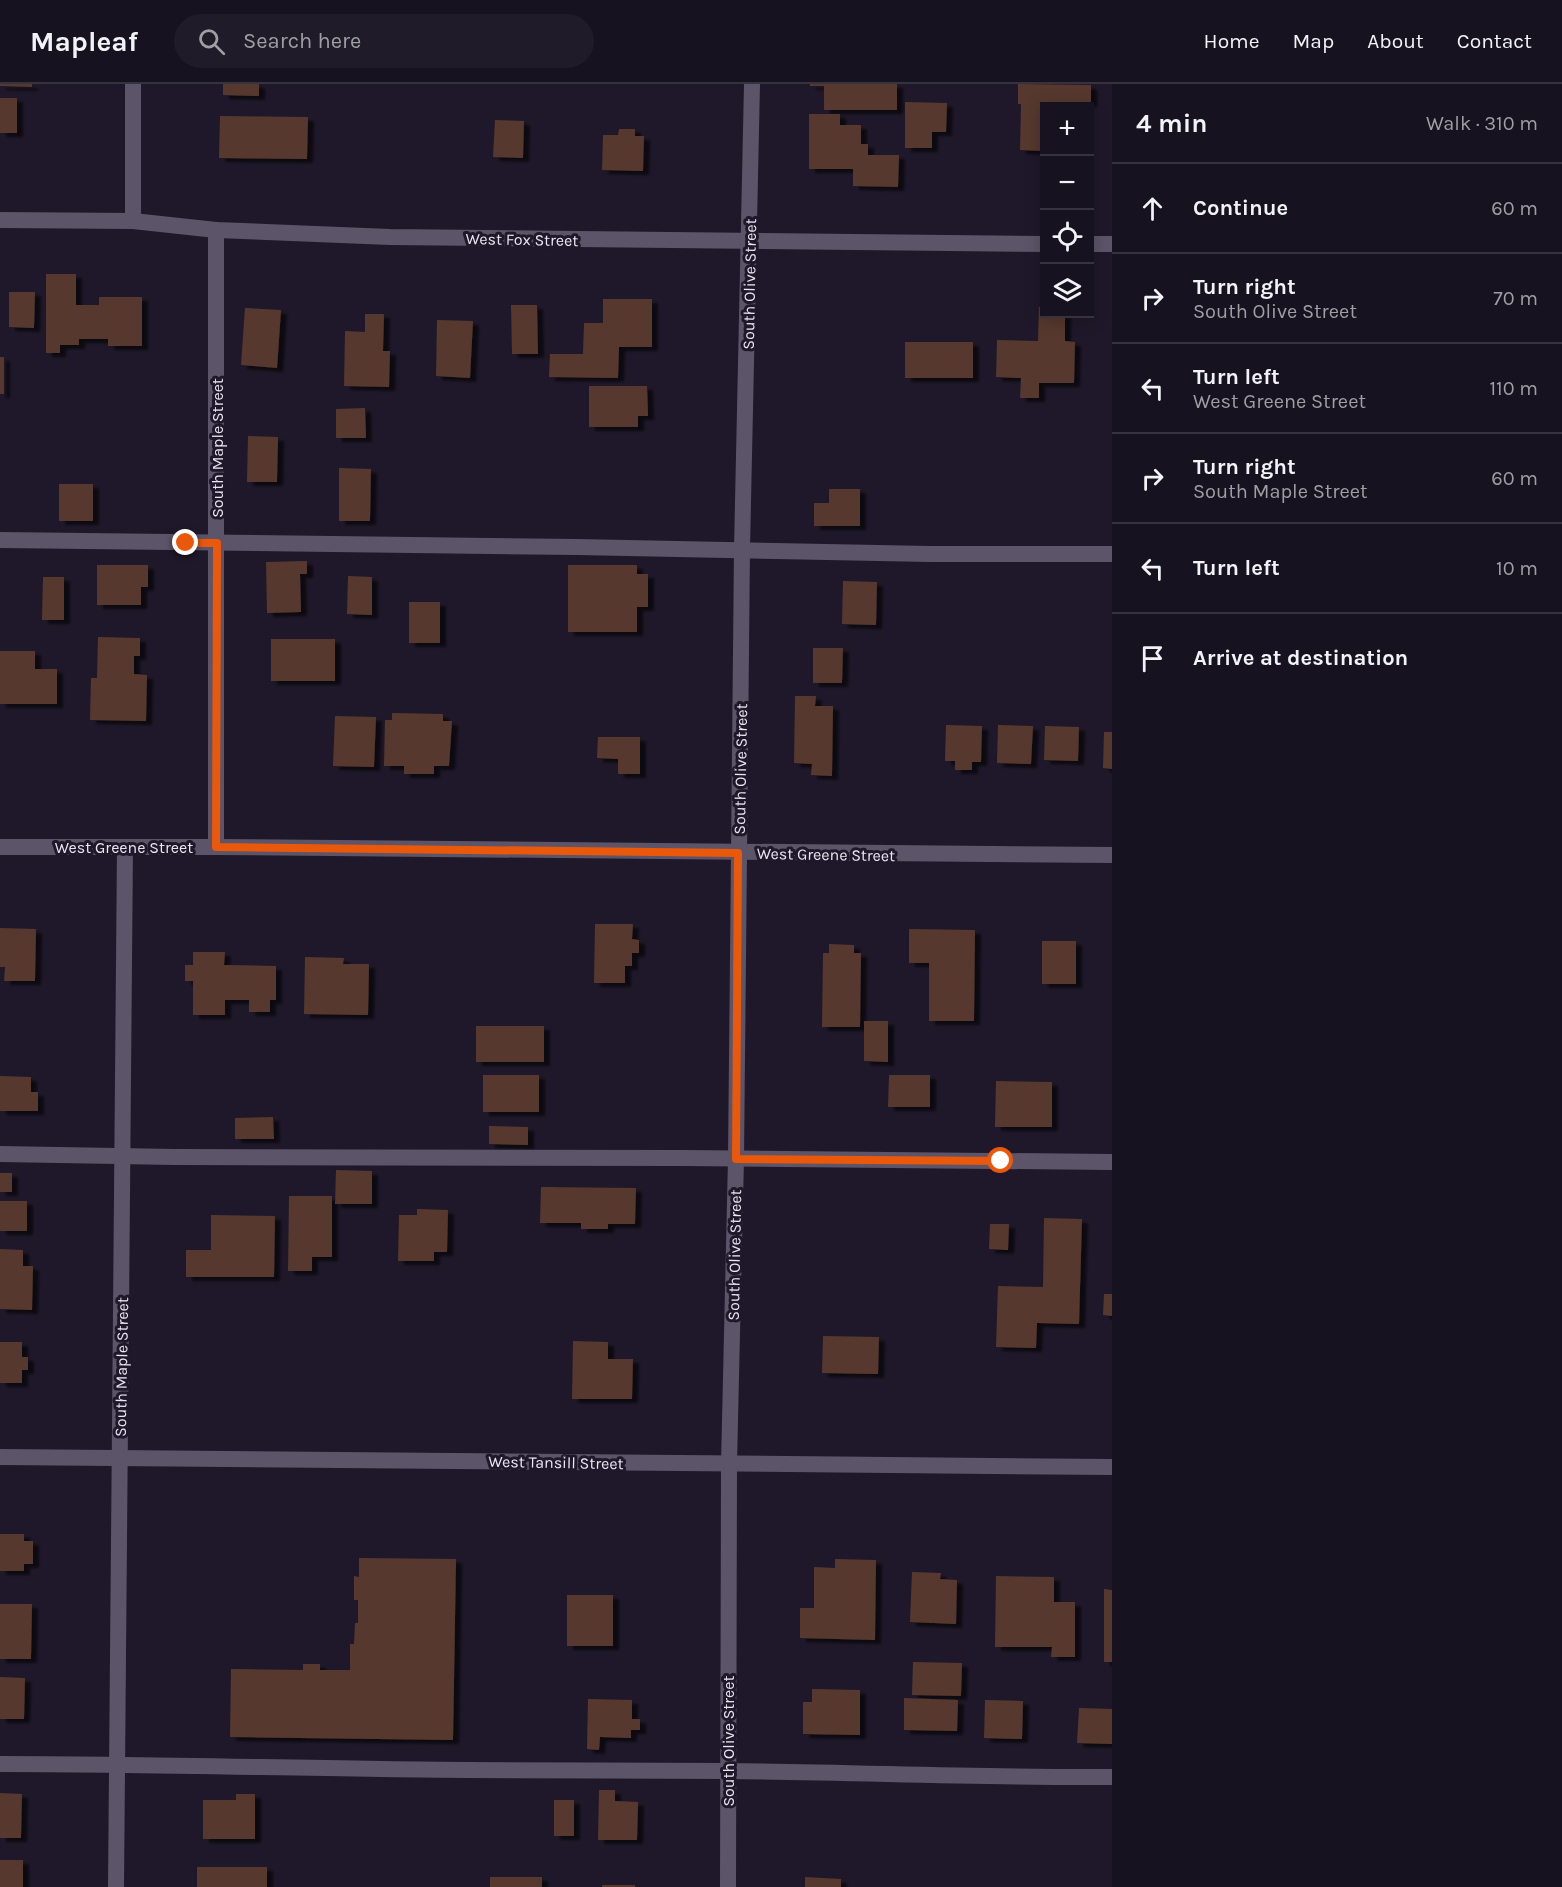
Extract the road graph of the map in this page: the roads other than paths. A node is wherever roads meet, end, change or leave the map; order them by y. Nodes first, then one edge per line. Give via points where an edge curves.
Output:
1 (133, 84) edge
2 (752, 84) edge
3 (0, 220) edge
4 (132, 221) junction
5 (216, 230) junction
6 (750, 242) junction
7 (1040, 244) edge
8 (1094, 244) edge
9 (1112, 244) edge
10 (0, 540) edge
11 (217, 543) junction
12 (742, 549) junction
13 (1112, 554) edge
14 (0, 847) edge
15 (126, 847) junction
16 (216, 847) junction
17 (738, 853) junction
18 (1112, 855) edge
19 (0, 1154) edge
20 (123, 1155) junction
21 (736, 1159) junction
22 (1112, 1162) edge
23 (0, 1457) edge
24 (120, 1458) junction
25 (729, 1464) junction
26 (1112, 1467) edge
27 (0, 1764) edge
28 (118, 1764) junction
29 (728, 1771) junction
30 (1112, 1777) edge
31 (116, 1887) edge
32 (728, 1887) edge

1 - 4 street
2 - 6 street, South Olive Street
3 - 4 street, West Fox Street
4 - 5 street, West Fox Street
5 - 6 street, West Fox Street via 390,237
5 - 11 street, South Maple Street
6 - 7 street, West Fox Street
6 - 12 street, South Olive Street
8 - 9 street
10 - 11 street
11 - 12 street
11 - 16 street, South Maple Street
12 - 13 street
12 - 17 street, South Olive Street
14 - 15 street, West Greene Street
15 - 16 street, West Greene Street
15 - 20 street, South Maple Street
16 - 17 street, West Greene Street
17 - 18 street, West Greene Street
17 - 21 street, South Olive Street
19 - 20 street
20 - 21 street
20 - 24 street, South Maple Street
21 - 22 street
21 - 25 street, South Olive Street
23 - 24 street, West Tansill Street
24 - 25 street, West Tansill Street
24 - 28 street, South Maple Street
25 - 26 street, West Tansill Street
25 - 29 street, South Olive Street
27 - 28 street
28 - 29 street
28 - 31 street, South Maple Street
29 - 30 street
29 - 32 street, South Olive Street

